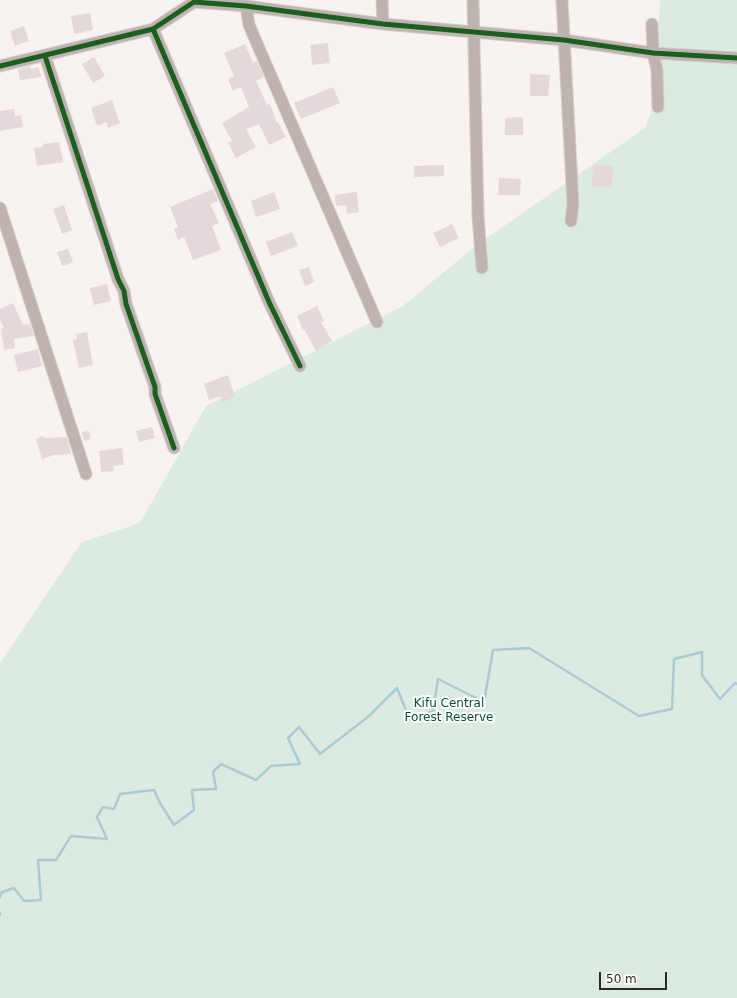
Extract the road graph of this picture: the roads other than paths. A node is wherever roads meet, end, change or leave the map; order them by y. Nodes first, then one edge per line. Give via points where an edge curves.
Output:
1 (382, 0) edge
2 (473, 0) edge
3 (562, 0) edge
4 (193, 1) edge
5 (246, 6) junction
6 (383, 24) junction
7 (652, 24) dead end
8 (153, 29) junction
9 (474, 31) junction
10 (564, 40) junction
11 (653, 53) junction
12 (45, 56) junction
13 (737, 58) edge
14 (0, 66) edge
15 (658, 106) dead end
16 (0, 208) edge
17 (571, 221) dead end
18 (482, 268) dead end
19 (377, 322) dead end
20 (300, 366) dead end
21 (174, 448) dead end
22 (86, 474) dead end

1 - 6 street
2 - 9 street
3 - 10 street
4 - 5 street
4 - 8 street
5 - 6 street
5 - 19 street via 249,25
6 - 9 street
7 - 11 street
8 - 12 street
8 - 20 street via 269,302
9 - 10 street
9 - 18 street via 478,216
10 - 11 street
10 - 17 street via 573,204
11 - 13 street
11 - 15 street via 657,70
12 - 14 street
12 - 21 street
16 - 22 street

